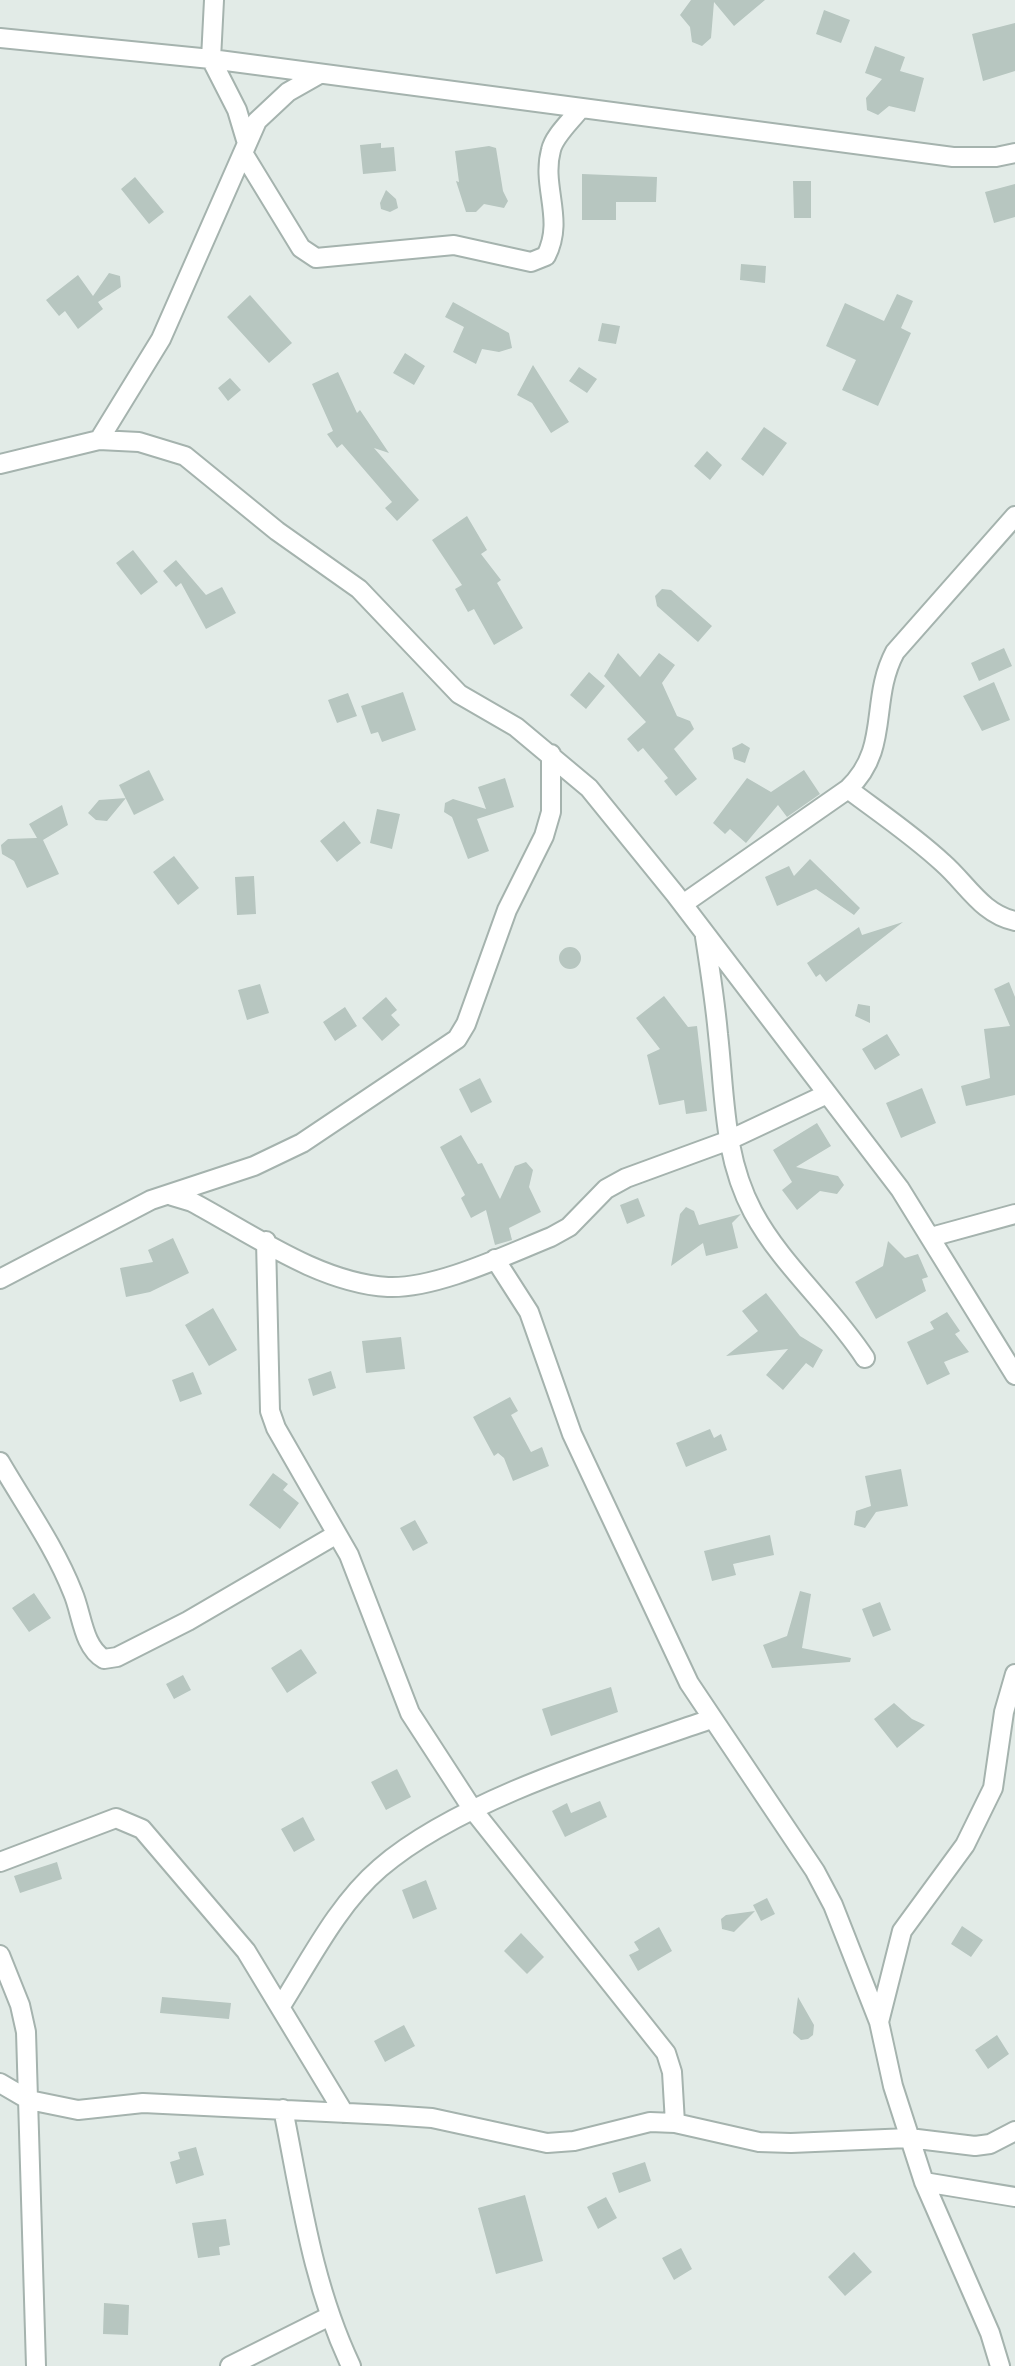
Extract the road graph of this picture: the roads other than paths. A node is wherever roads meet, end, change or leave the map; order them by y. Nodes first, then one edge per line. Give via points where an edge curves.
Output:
1 (214, 0) edge
2 (0, 38) edge
3 (211, 59) junction
4 (318, 75) junction
5 (580, 109) junction
6 (244, 147) junction
7 (1015, 153) edge
8 (99, 440) junction
9 (0, 464) edge
10 (1015, 516) edge
11 (551, 754) junction
12 (848, 789) junction
13 (683, 904) junction
14 (1015, 921) edge
15 (705, 933) junction
16 (827, 1094) junction
17 (727, 1141) junction
18 (172, 1196) junction
19 (1015, 1214) edge
20 (931, 1237) junction
21 (266, 1241) junction
22 (495, 1259) junction
23 (0, 1279) edge
24 (865, 1358) dead end
25 (1015, 1375) edge
26 (0, 1462) edge
27 (337, 1534) junction
28 (1015, 1674) edge
29 (711, 1719) junction
30 (473, 1810) junction
31 (0, 1862) edge
32 (0, 1955) edge
33 (281, 2006) junction
34 (879, 2022) junction
35 (0, 2083) edge
36 (29, 2100) junction
37 (283, 2109) junction
38 (344, 2113) junction
39 (675, 2123) junction
40 (1015, 2131) edge
41 (909, 2138) junction
42 (924, 2182) junction
43 (1015, 2197) edge
44 (328, 2317) junction
45 (36, 2366) edge
46 (230, 2366) edge
47 (351, 2366) edge
48 (1000, 2366) edge

1 - 3 street
2 - 3 street
3 - 4 street
3 - 6 street via 237,110
4 - 5 street
4 - 6 street via 269,107
5 - 6 street via 551,147 555,238 546,256 531,262 454,245 316,258 301,248
5 - 7 street via 953,157
6 - 8 street via 161,339
8 - 9 street
8 - 11 street via 139,442 185,456 359,589 459,694
10 - 12 street via 895,652 884,672 873,756
11 - 13 street via 589,788
11 - 18 street via 551,812 544,836 507,910 457,1039 302,1143
12 - 13 street
12 - 14 street via 945,864 988,909
13 - 15 street
15 - 16 street
15 - 17 street
16 - 17 street
16 - 20 street
17 - 22 street via 626,1178 606,1189 569,1227
17 - 24 street via 753,1212
18 - 21 street
18 - 23 street via 151,1200
19 - 20 street
20 - 25 street
21 - 22 street via 312,1266 362,1284 391,1287 430,1281
21 - 27 street via 270,1411
22 - 29 street via 529,1312 572,1434
26 - 27 street via 67,1579 90,1645 104,1659 188,1621
27 - 30 street via 363,1587 410,1713
28 - 34 street via 993,1788 965,1845 902,1931
29 - 30 street
29 - 34 street via 815,1871
30 - 33 street via 377,1870
30 - 39 street via 666,2053
31 - 33 street via 116,1818 128,1820 142,1829 246,1951
32 - 36 street via 26,2032
33 - 38 street
34 - 41 street
35 - 36 street
36 - 37 street via 78,2110 143,2103
36 - 45 street
37 - 38 street
37 - 44 street
38 - 39 street via 432,2118 547,2143 574,2141 626,2125
39 - 41 street via 759,2142
40 - 41 street via 975,2146
41 - 42 street
42 - 43 street
42 - 48 street
44 - 46 street
44 - 47 street

